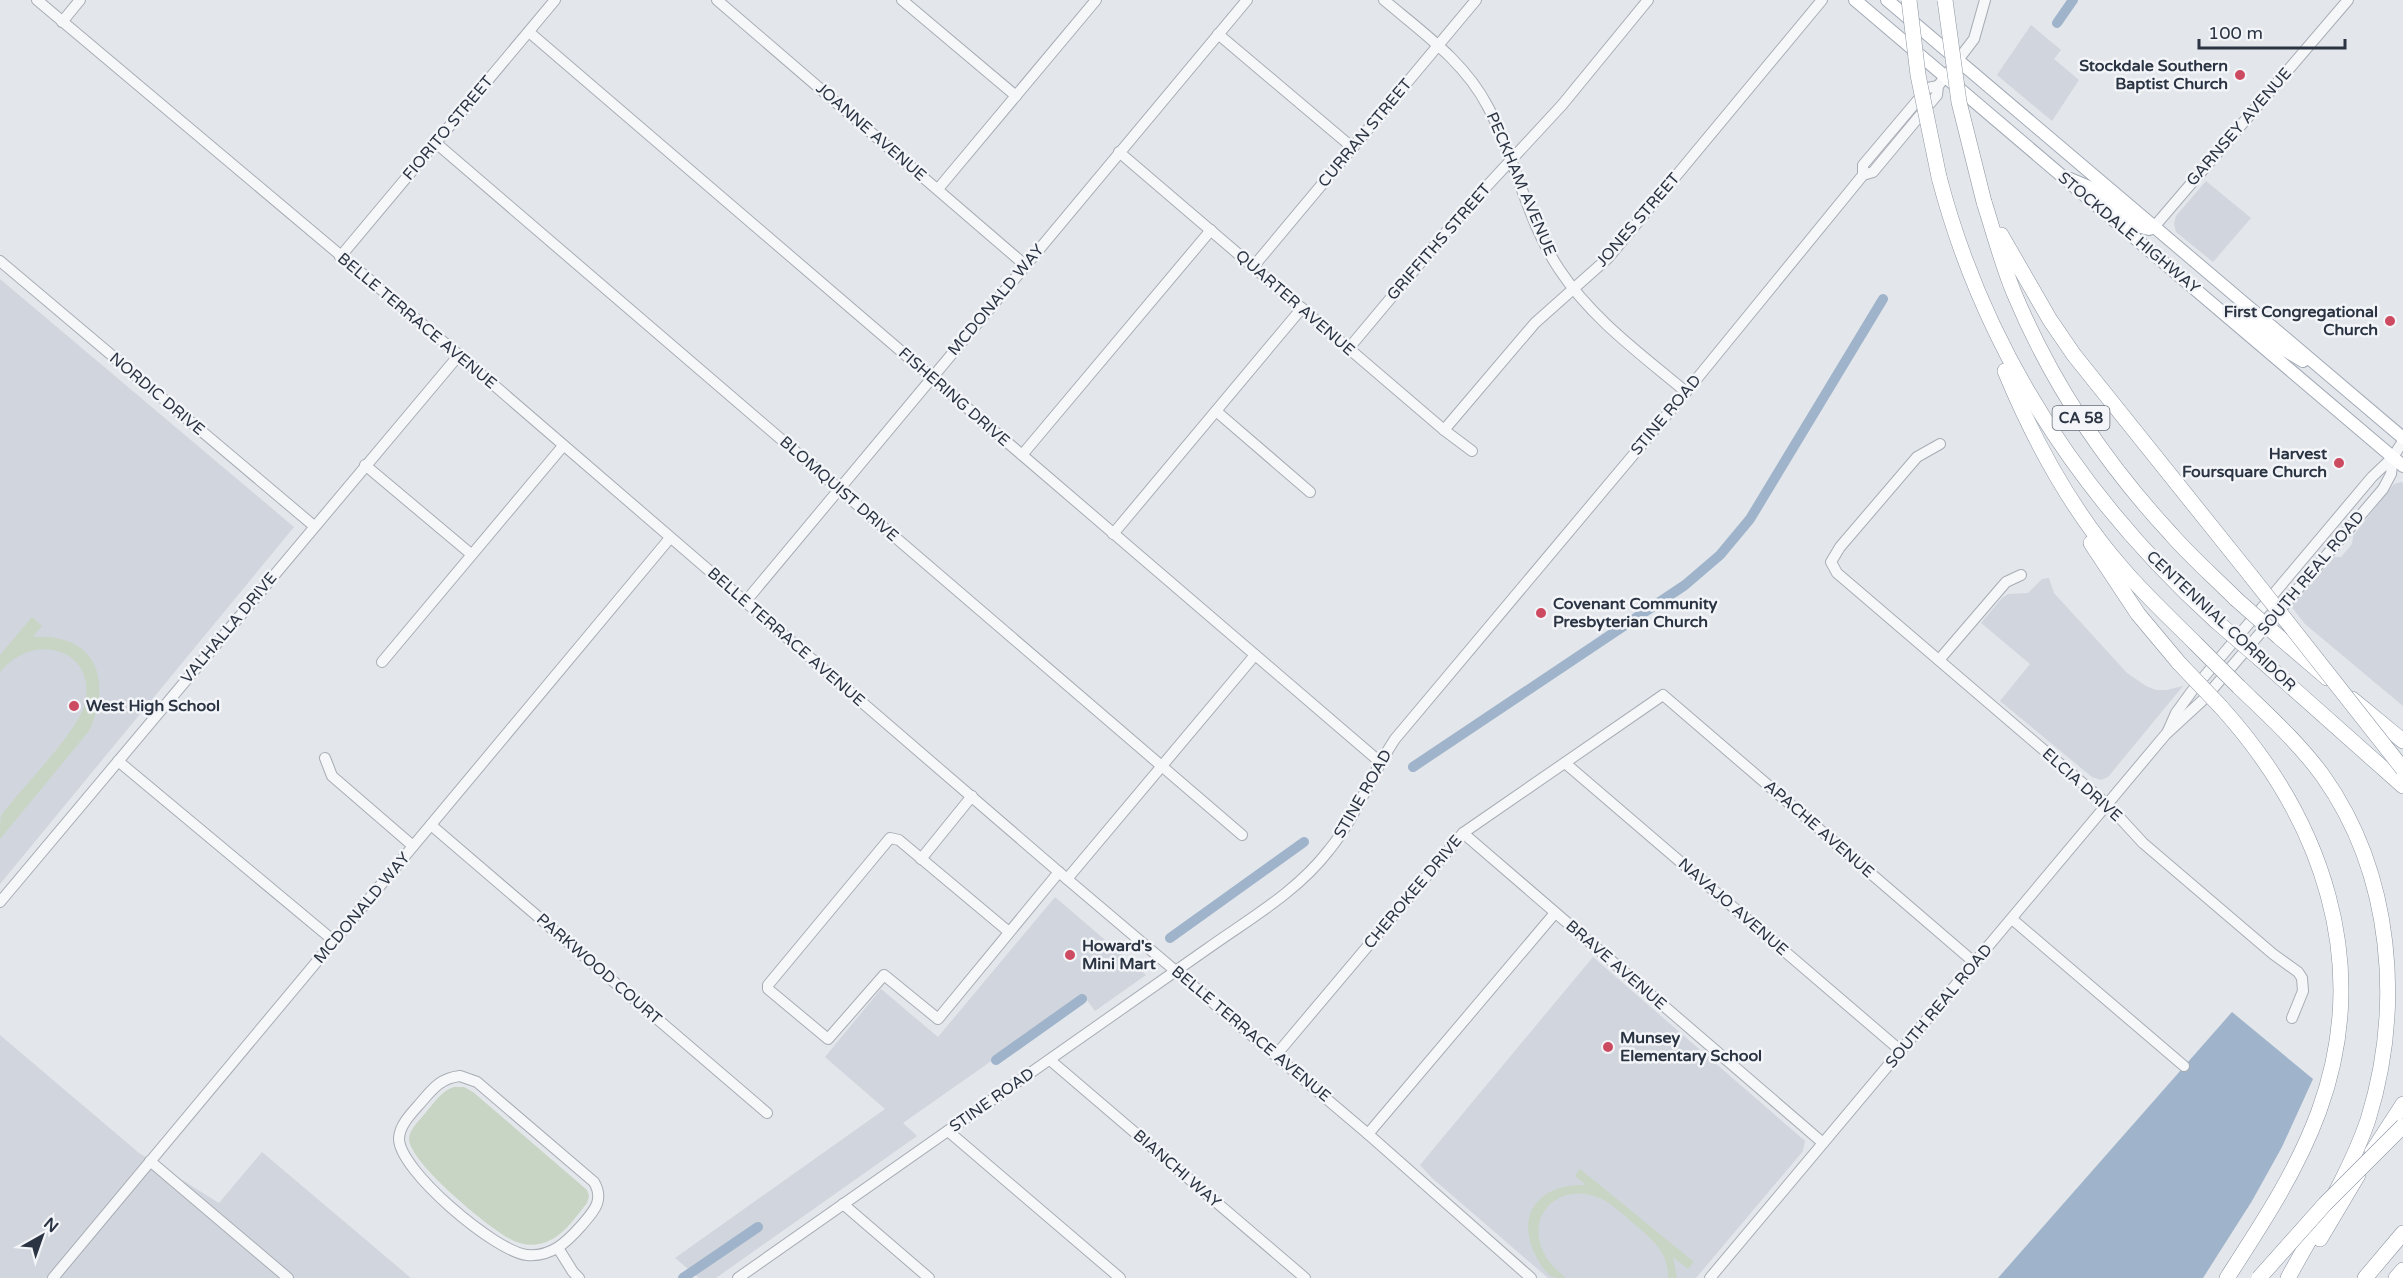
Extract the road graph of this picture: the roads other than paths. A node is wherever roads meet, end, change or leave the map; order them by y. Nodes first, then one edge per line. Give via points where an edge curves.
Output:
1 (37, 0) edge
2 (80, 0) edge
3 (555, 0) edge
4 (717, 0) edge
5 (902, 0) edge
6 (1247, 0) edge
7 (1384, 0) edge
8 (1476, 0) edge
9 (1648, 0) edge
10 (1822, 0) edge
11 (1855, 0) edge
12 (1887, 0) edge
13 (1909, 0) edge
14 (1945, 0) edge
15 (1985, 0) edge
16 (2348, 0) edge
17 (1089, 2) edge
18 (62, 22) junction
19 (529, 32) junction
20 (1218, 34) junction
21 (1438, 46) junction
22 (1959, 61) junction
23 (1942, 82) junction
24 (1016, 96) junction
25 (436, 143) junction
26 (1353, 148) junction
27 (1119, 152) junction
28 (1511, 160) junction
29 (2061, 175) junction
30 (938, 189) junction
31 (1986, 207) junction
32 (2154, 227) junction
33 (1210, 230) junction
34 (340, 257) junction
35 (0, 261) edge
36 (1025, 265) junction
37 (1253, 267) junction
38 (1971, 277) junction
39 (1573, 289) junction
40 (1302, 308) junction
41 (2227, 316) junction
42 (1348, 348) junction
43 (459, 355) junction
44 (2325, 372) junction
45 (931, 377) junction
46 (1686, 392) junction
47 (1216, 411) junction
48 (1444, 430) junction
49 (2403, 439) edge
50 (1940, 444) dead end
51 (563, 446) junction
52 (1472, 451) dead end
53 (1022, 455) junction
54 (2393, 457) junction
55 (365, 465) junction
56 (2403, 466) edge
57 (2057, 476) junction
58 (838, 488) junction
59 (1310, 492) dead end
60 (314, 526) junction
61 (1113, 534) junction
62 (670, 538) junction
63 (471, 554) junction
64 (2021, 575) dead end
65 (746, 601) junction
66 (1255, 655) junction
67 (1939, 660) junction
68 (381, 662) dead end
69 (1663, 695) joint
70 (2166, 734) junction
71 (2403, 741) edge
72 (325, 758) dead end
73 (118, 761) junction
74 (1380, 762) junction
75 (1565, 763) junction
76 (1162, 766) junction
77 (2403, 769) edge
78 (2403, 786) edge
79 (972, 796) junction
80 (2108, 805) junction
81 (431, 825) junction
82 (1463, 833) junction
83 (1242, 835) dead end
84 (414, 846) junction
85 (921, 859) junction
86 (1063, 875) junction
87 (0, 902) edge
88 (1555, 913) junction
89 (2012, 919) junction
90 (1009, 932) junction
91 (334, 941) junction
92 (1975, 963) junction
93 (1176, 970) junction
94 (2292, 1018) dead end
95 (1901, 1052) junction
96 (1276, 1055) junction
97 (1050, 1060) junction
98 (2184, 1066) dead end
99 (2403, 1104) edge
100 (767, 1113) dead end
101 (2403, 1126) edge
102 (948, 1131) junction
103 (1368, 1134) junction
104 (1823, 1143) junction
105 (150, 1161) junction
106 (843, 1204) junction
107 (2403, 1233) edge
108 (558, 1248) junction
109 (2403, 1270) edge
110 (53, 1278) edge
111 (288, 1278) edge
112 (579, 1278) edge
113 (738, 1278) edge
114 (929, 1278) edge
115 (1120, 1278) edge
116 (1305, 1278) edge
117 (1531, 1278) edge
118 (1710, 1278) edge
119 (2227, 1278) edge
120 (2259, 1278) edge
121 (2288, 1278) edge
122 (2298, 1278) edge
123 (2365, 1278) edge
124 (2396, 1278) edge

1 - 18 street, BELLE TERRACE AVENUE
2 - 18 street
3 - 19 street, FIORITO STREET
4 - 30 street, JOANNE AVENUE
5 - 24 street
6 - 20 street, MCDONALD WAY
7 - 21 street, PECKHAM AVENUE
8 - 21 street, CURRAN STREET
9 - 28 street, GRIFFITHS STREET
10 - 39 street, JONES STREET via 1608,258
11 - 23 main road, STOCKDALE HIGHWAY
12 - 22 main road, STOCKDALE HIGHWAY
13 - 38 highway, CENTENNIAL CORRIDOR / CA 58, bridge via 1918,75 1939,177
14 - 31 highway, CENTENNIAL CORRIDOR / CA 58, bridge via 1959,102
15 - 22 street, STINE ROAD via 1980,25
16 - 32 street, GARNSEY AVENUE
17 - 24 street
18 - 34 street, BELLE TERRACE AVENUE
19 - 25 street, FIORITO STREET
19 - 45 street, FISHERING DRIVE
20 - 26 street
20 - 27 street, MCDONALD WAY
21 - 26 street, CURRAN STREET
21 - 28 street, PECKHAM AVENUE via 1460,67 1487,105
22 - 23 street, STINE ROAD
22 - 32 main road, STOCKDALE HIGHWAY
23 - 29 main road, STOCKDALE HIGHWAY
23 - 46 street, STINE ROAD via 1928,88 1863,165 1863,175
24 - 30 street
25 - 34 street, FIORITO STREET
25 - 58 street, BLOMQUIST DRIVE
26 - 37 street, CURRAN STREET
27 - 33 street, QUARTER AVENUE
27 - 36 street, MCDONALD WAY
28 - 39 street, PECKHAM AVENUE via 1542,239
28 - 42 street, GRIFFITHS STREET
29 - 32 main road via 2089,187 2141,227
29 - 41 main road, STOCKDALE HIGHWAY
30 - 36 street, JOANNE AVENUE
31 - 71 highway, CENTENNIAL CORRIDOR / CA 58, bridge via 2003,264 2027,322 2076,410 2113,464 2152,513 2236,599
31 - 77 highway, bridge via 2074,355
32 - 44 main road, STOCKDALE HIGHWAY
33 - 37 street, QUARTER AVENUE
33 - 53 street
34 - 43 street, BELLE TERRACE AVENUE
35 - 60 street, NORDIC DRIVE
36 - 45 street, MCDONALD WAY
37 - 40 street, QUARTER AVENUE
38 - 57 highway via 2008,379
38 - 78 highway, CENTENNIAL CORRIDOR / CA 58, bridge via 1995,334 2041,415 2080,473 2143,549 2216,621
39 - 46 street, PECKHAM AVENUE via 1608,326
39 - 48 street, JONES STREET via 1535,322
40 - 42 street, QUARTER AVENUE
40 - 47 street
41 - 44 main road via 2241,316 2281,348
41 - 54 main road, STOCKDALE HIGHWAY
42 - 48 street, QUARTER AVENUE
43 - 51 street, BELLE TERRACE AVENUE
43 - 55 street, VALHALLA DRIVE
44 - 49 main road, STOCKDALE HIGHWAY
45 - 53 street, FISHERING DRIVE
45 - 58 street, MCDONALD WAY
46 - 74 street, STINE ROAD
47 - 59 street
47 - 61 street
48 - 52 street, QUARTER AVENUE
49 - 54 street, SOUTH REAL ROAD
50 - 67 street, ELCIA DRIVE via 1917,458 1831,562 1838,573
51 - 62 street, BELLE TERRACE AVENUE
51 - 63 street
53 - 61 street, FISHERING DRIVE
54 - 56 main road, STOCKDALE HIGHWAY
54 - 70 street, SOUTH REAL ROAD via 2192,691
54 - 70 street, SOUTH REAL ROAD via 2384,489 2204,699
55 - 60 street, VALHALLA DRIVE
55 - 63 street
57 - 119 highway, bridge via 2080,524 2138,614 2268,764 2304,828 2328,893 2337,934 2340,1011 2336,1048 2319,1110 2279,1197
57 - 121 highway, bridge via 2090,528 2139,588 2301,748 2336,796 2376,886 2389,961 2382,1070 2353,1157
58 - 65 street, MCDONALD WAY
58 - 76 street, BLOMQUIST DRIVE
60 - 73 street, VALHALLA DRIVE
61 - 66 street, FISHERING DRIVE
62 - 65 street, BELLE TERRACE AVENUE
62 - 81 street, MCDONALD WAY
63 - 68 street
64 - 67 street via 2006,582
65 - 79 street, BELLE TERRACE AVENUE
66 - 74 street, FISHERING DRIVE
66 - 76 street
67 - 80 street, ELCIA DRIVE
69 - 75 street, CHEROKEE DRIVE
69 - 92 street, APACHE AVENUE
70 - 80 street, SOUTH REAL ROAD
72 - 84 street via 332,776
73 - 87 street, VALHALLA DRIVE
73 - 91 street
74 - 93 street, STINE ROAD via 1343,830 1314,867 1282,895
75 - 82 street, CHEROKEE DRIVE
75 - 95 street, NAVAJO AVENUE
76 - 83 street, BLOMQUIST DRIVE
76 - 86 street
79 - 85 street
79 - 86 street, BELLE TERRACE AVENUE
80 - 89 street, SOUTH REAL ROAD
80 - 94 street, ELCIA DRIVE via 2143,843 2298,972 2304,991
81 - 84 street, MCDONALD WAY
81 - 100 street, PARKWOOD COURT
82 - 88 street, BRAVE AVENUE
82 - 96 street, CHEROKEE DRIVE
84 - 91 street, MCDONALD WAY
85 - 90 street
85 - 90 street via 890,838 768,985 770,992 828,1039 884,975 938,1020
86 - 90 street
86 - 93 street, BELLE TERRACE AVENUE
88 - 103 street
88 - 104 street, BRAVE AVENUE
89 - 92 street, SOUTH REAL ROAD
89 - 98 street
91 - 105 street, MCDONALD WAY
92 - 95 street, SOUTH REAL ROAD
93 - 96 street, BELLE TERRACE AVENUE
93 - 97 street, STINE ROAD
95 - 104 street, SOUTH REAL ROAD
96 - 103 street, BELLE TERRACE AVENUE
97 - 102 street, STINE ROAD
97 - 116 street, BIANCHI WAY
99 - 122 highway
101 - 120 highway, bridge
102 - 106 street, STINE ROAD
102 - 115 street
103 - 117 street, BELLE TERRACE AVENUE
104 - 118 street, SOUTH REAL ROAD
105 - 110 street, MCDONALD WAY
105 - 111 street
106 - 113 street, STINE ROAD
106 - 114 street
107 - 123 highway
108 - 108 street via 595,1210 599,1196 594,1182 477,1082 460,1076 435,1085 401,1128 403,1153 444,1201 503,1247 526,1255
108 - 112 street
109 - 124 highway

